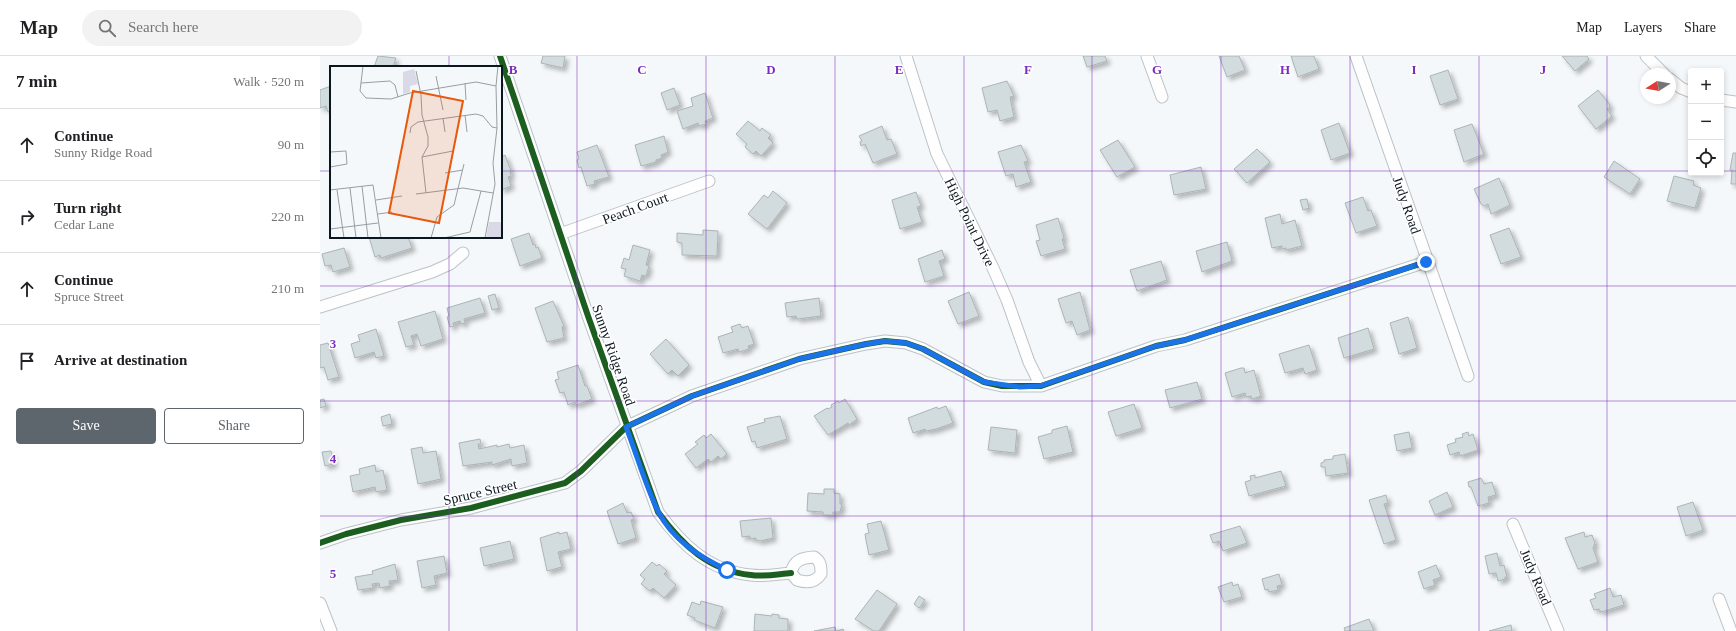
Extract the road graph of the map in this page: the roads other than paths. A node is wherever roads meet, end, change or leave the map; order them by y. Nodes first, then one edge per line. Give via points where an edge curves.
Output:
1 (500, 56) edge
2 (906, 56) edge
3 (1147, 56) edge
4 (1356, 56) edge
5 (1646, 56) edge
6 (1658, 68) edge
7 (1676, 84) edge
8 (1688, 91) edge
9 (1162, 97) dead end
10 (1724, 100) edge
11 (1736, 102) edge
12 (709, 181) dead end
13 (560, 234) junction
14 (463, 252) dead end
15 (1426, 262) junction
16 (320, 307) edge
17 (1468, 376) dead end
18 (1040, 386) junction
19 (626, 427) junction
20 (1513, 524) dead end
21 (320, 543) edge
22 (791, 573) dead end
23 (1719, 599) dead end
24 (320, 603) edge
25 (331, 631) edge
26 (1558, 631) edge
27 (1731, 631) edge

1 - 13 street, Sunny Ridge Road
2 - 18 street, High Point Drive via 937,154 993,268
3 - 9 street
4 - 15 street, Judy Road
5 - 6 street
7 - 8 street
10 - 11 street
12 - 13 street, Peach Court
13 - 19 street, Sunny Ridge Road
14 - 16 street via 450,264 432,272
15 - 17 street, Judy Road
15 - 18 street via 1185,340 1156,346
18 - 19 street, Spruce Street via 1002,386 984,382 923,349 906,343 885,341 799,359 692,396
19 - 21 street, Spruce Street via 581,471 564,483 471,508 401,520
19 - 22 street, Sunny Ridge Road via 658,512 675,535 690,549 727,570 752,576
20 - 26 street, Judy Road
23 - 27 street
24 - 25 street

